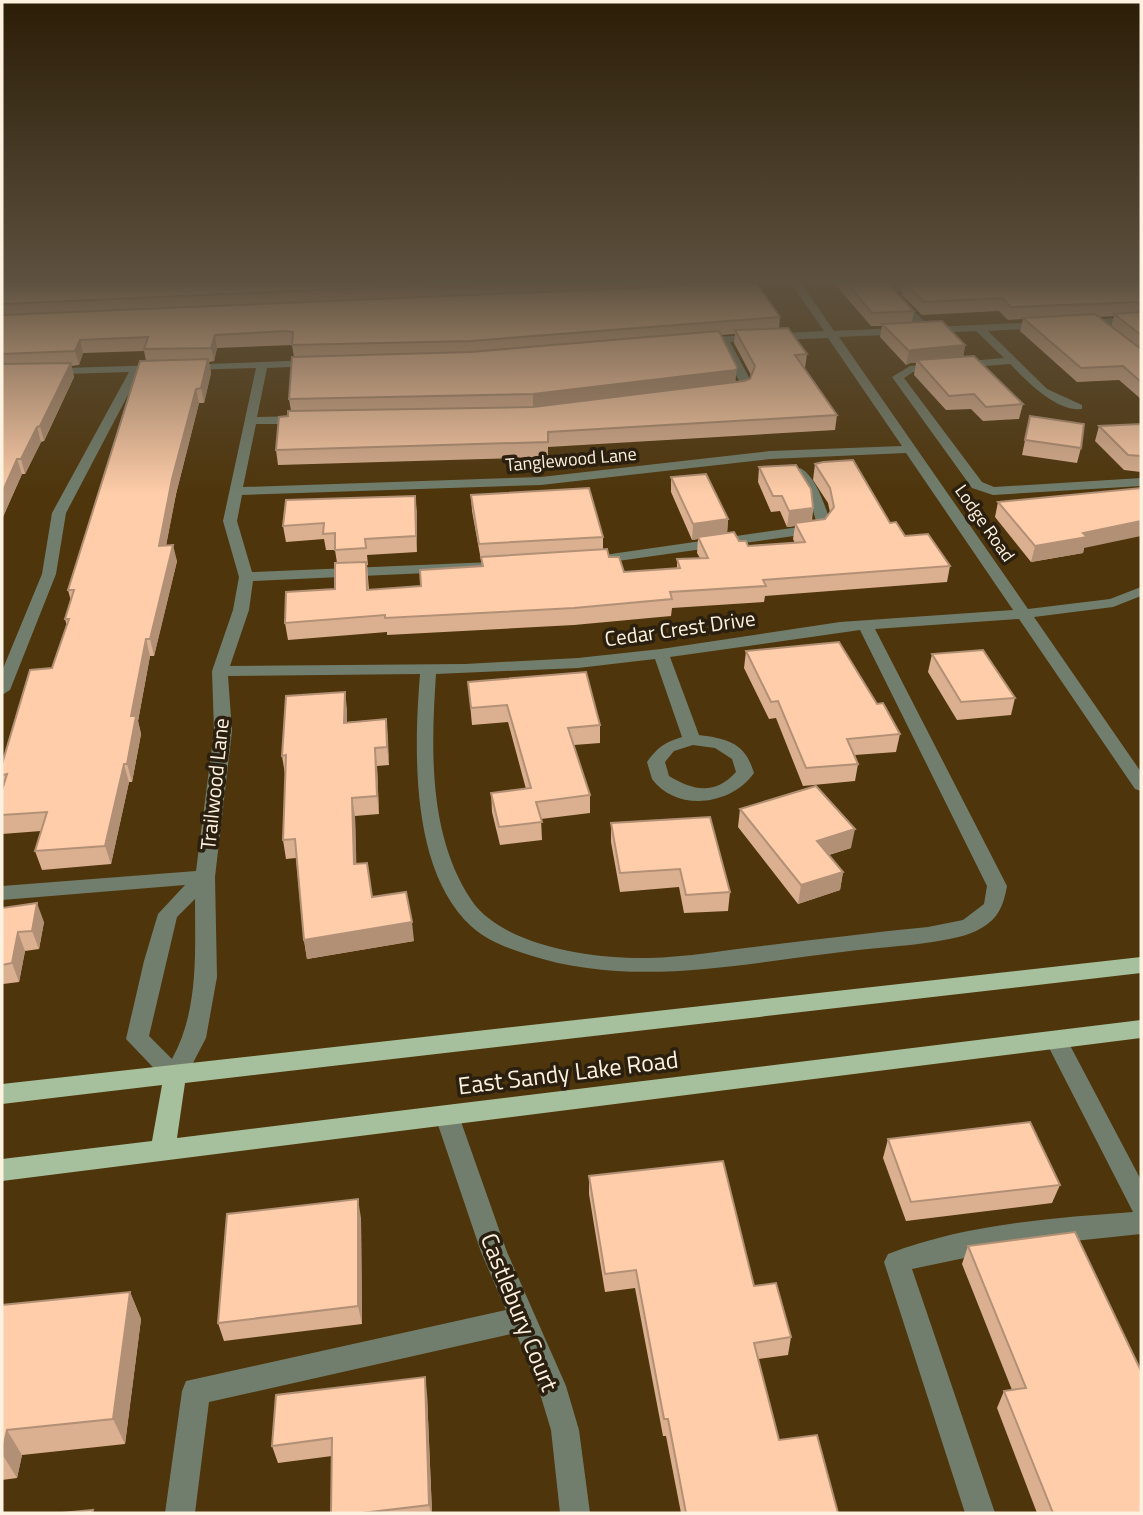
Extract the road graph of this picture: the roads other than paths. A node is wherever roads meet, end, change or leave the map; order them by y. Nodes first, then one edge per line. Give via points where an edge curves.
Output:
1 (731, 354) edge
2 (844, 354) edge
3 (1005, 354) edge
4 (1012, 361) junction
5 (326, 362) edge
6 (262, 364) junction
7 (136, 369) junction
8 (2, 373) edge
9 (718, 394) edge
10 (1078, 407) dead end
11 (317, 420) edge
12 (250, 421) junction
13 (910, 449) junction
14 (789, 454) junction
15 (1141, 482) edge
16 (235, 491) junction
17 (585, 562) edge
18 (501, 565) edge
19 (246, 578) junction
20 (1141, 592) edge
21 (1024, 614) junction
22 (865, 625) junction
23 (661, 654) junction
24 (428, 670) junction
25 (220, 671) junction
26 (2, 690) edge
27 (692, 740) junction
28 (1141, 785) edge
29 (205, 877) junction
30 (2, 893) edge
31 (1141, 965) edge
32 (1141, 1029) edge
33 (1056, 1040) junction
34 (175, 1075) junction
35 (2, 1094) edge
36 (447, 1116) junction
37 (163, 1148) junction
38 (2, 1170) edge
39 (1141, 1204) edge
40 (1141, 1223) edge
41 (522, 1319) junction
42 (180, 1513) edge
43 (575, 1513) edge
44 (980, 1513) edge

1 - 9 street via 745,381 742,390
2 - 13 street, Lodge Road
3 - 4 street
4 - 10 street via 1043,391
4 - 15 street via 910,369 898,377 977,485 993,491
5 - 6 street
6 - 7 street
6 - 12 street, Trailwood Lane
7 - 8 street
7 - 26 street via 59,513 49,574
11 - 12 street
12 - 16 street, Trailwood Lane
13 - 14 street, Tanglewood Lane
13 - 21 street, Lodge Road
14 - 16 street, Tanglewood Lane via 541,481
14 - 17 street via 818,504 823,521 817,529
16 - 19 street, Trailwood Lane via 230,522
18 - 19 street
19 - 25 street, Trailwood Lane via 241,610
20 - 21 street, Cedar Crest Drive via 1113,603
21 - 22 street, Cedar Crest Drive
21 - 28 street, Lodge Road
22 - 23 street, Cedar Crest Drive
22 - 24 street via 997,886 993,907 969,926 638,966 546,953 495,935 466,909 447,871 429,814 423,743
23 - 24 street, Cedar Crest Drive
23 - 27 street
24 - 25 street, Cedar Crest Drive
25 - 29 street, Trailwood Lane via 223,731
27 - 27 street via 668,747 656,762 661,779 690,794 709,796 734,789 745,773 740,756 719,743
29 - 30 street
29 - 34 street, Trailwood Lane via 206,977 195,1038
29 - 34 street, Trailwood Lane via 168,914 140,1021 138,1040
31 - 34 main road, East Sandy Lake Road
32 - 33 main road, East Sandy Lake Road
33 - 36 main road, East Sandy Lake Road
33 - 39 street
34 - 35 main road, East Sandy Lake Road
34 - 37 main road
36 - 37 main road, East Sandy Lake Road
36 - 41 street, Castlebury Court
37 - 38 main road, East Sandy Lake Road
40 - 44 street via 1056,1229 955,1245 897,1262
41 - 42 street via 196,1391
41 - 43 street, Castlebury Court via 552,1386 565,1430

